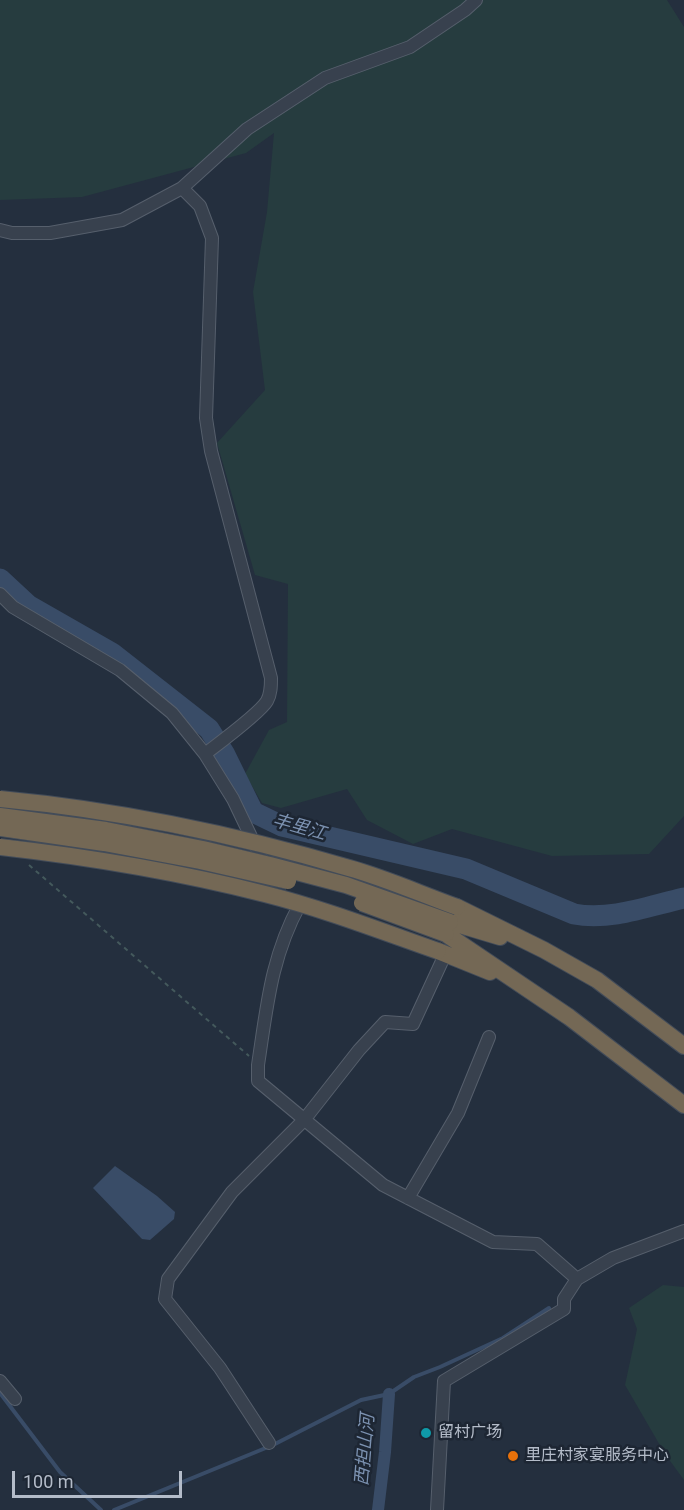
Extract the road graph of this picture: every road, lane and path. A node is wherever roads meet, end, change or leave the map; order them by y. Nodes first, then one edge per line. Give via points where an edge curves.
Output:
1 (476, 0) edge
2 (182, 188) junction
3 (0, 230) edge
4 (0, 594) edge
5 (207, 752) junction
6 (0, 799) edge
7 (0, 816) edge
8 (0, 828) edge
9 (0, 847) edge
10 (27, 862) dead end
11 (278, 886) dead end
12 (300, 904) dead end
13 (451, 921) junction
14 (441, 955) junction
15 (521, 984) junction
16 (489, 1037) dead end
17 (684, 1046) edge
18 (258, 1065) junction
19 (684, 1105) edge
20 (304, 1120) junction
21 (408, 1198) junction
22 (684, 1231) edge
23 (577, 1279) junction
24 (0, 1381) edge
25 (15, 1399) dead end
26 (269, 1443) dead end
27 (436, 1510) edge

1 - 2 street via 410,46 325,78 247,129
2 - 3 street via 122,220 50,232
2 - 5 street via 200,206 212,238 206,418 225,509 271,678 266,703
4 - 5 street via 13,607 120,670 172,713
5 - 11 street
6 - 13 highway, bridge via 169,824 351,868
7 - 13 highway, bridge via 106,830 203,849 346,885
8 - 13 highway, bridge via 104,843 267,876
9 - 14 highway, bridge via 113,863 265,894 338,915
10 - 18 path
12 - 18 street via 274,967
13 - 15 highway
13 - 17 highway via 544,950 597,980
14 - 15 highway
14 - 20 street via 413,1024 385,1022
15 - 19 highway
16 - 21 street via 458,1113
18 - 20 street via 258,1081
20 - 21 street via 383,1185
20 - 26 street via 232,1192 168,1279 165,1299 220,1368
21 - 23 street via 493,1242 537,1244
22 - 23 street via 614,1258
23 - 27 street via 564,1299 564,1309 444,1381
24 - 25 street

